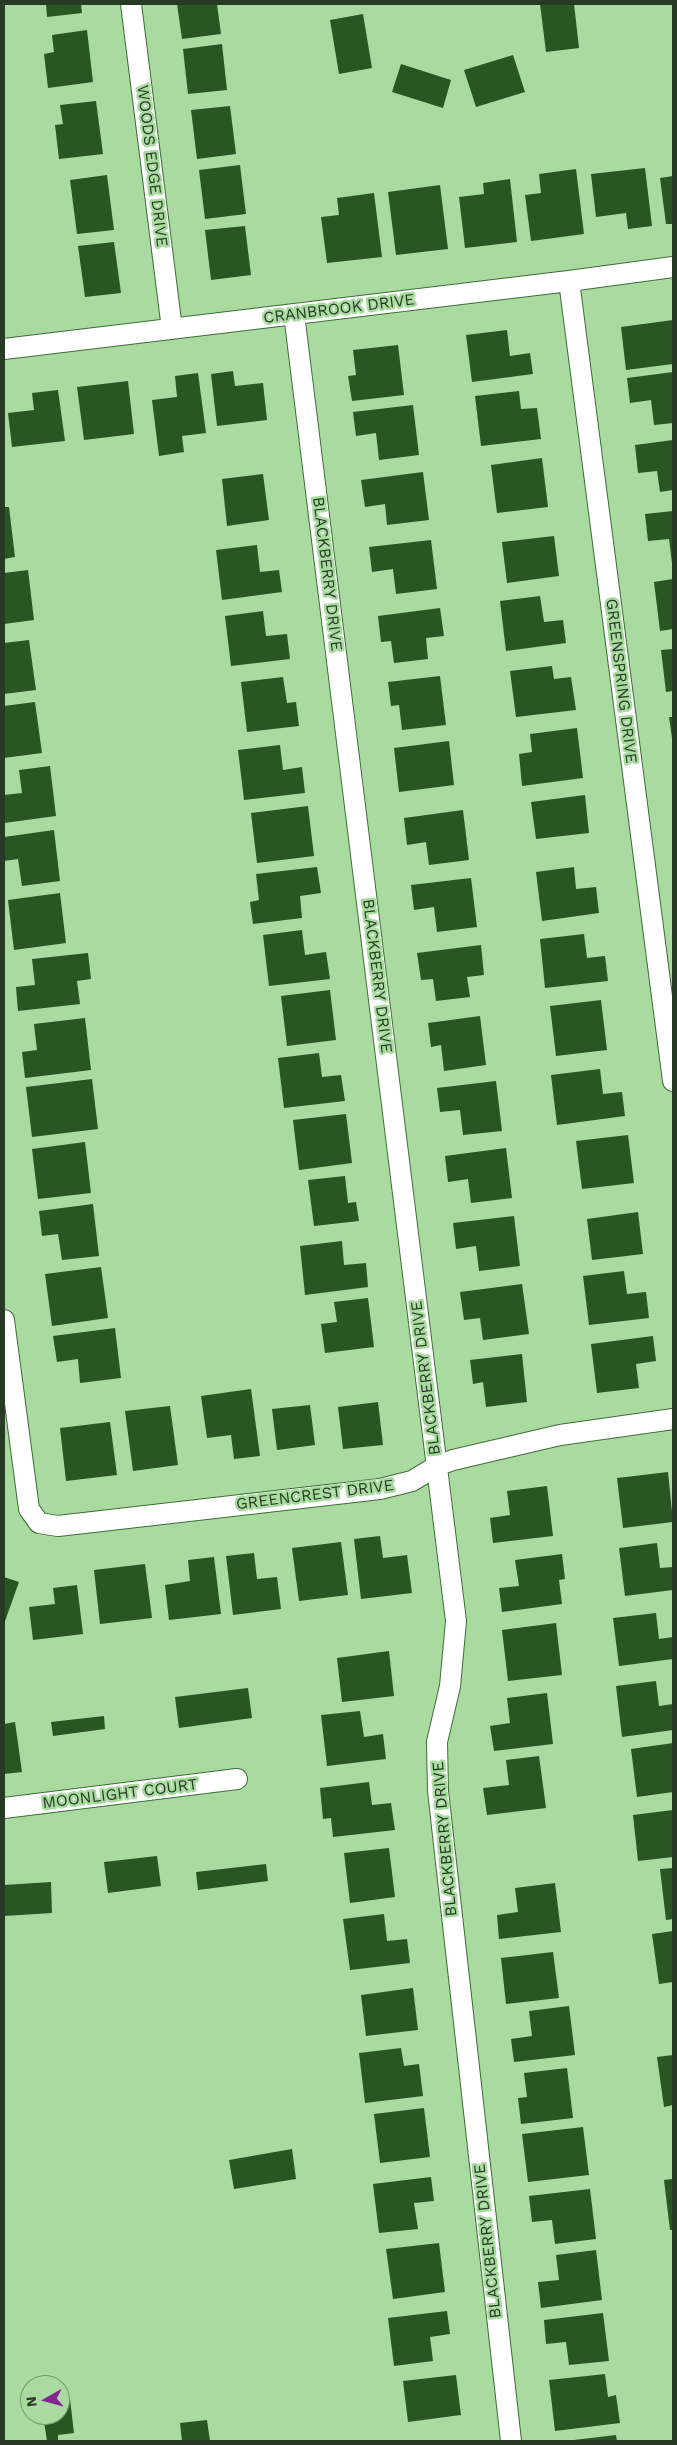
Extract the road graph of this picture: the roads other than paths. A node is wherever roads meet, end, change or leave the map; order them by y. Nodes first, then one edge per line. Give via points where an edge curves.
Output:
1 (131, 4) edge
2 (673, 267) edge
3 (569, 282) junction
4 (294, 314) junction
5 (172, 329) junction
6 (4, 349) edge
7 (673, 1081) edge
8 (4, 1320) edge
9 (673, 1419) edge
10 (437, 1466) junction
11 (237, 1779) dead end
12 (4, 1808) edge
13 (511, 2441) edge

1 - 5 street, WOODS EDGE DRIVE
2 - 3 street, CRANBROOK DRIVE
3 - 4 street, CRANBROOK DRIVE
3 - 7 street, GREENSPRING DRIVE
4 - 5 street, CRANBROOK DRIVE
4 - 10 street, BLACKBERRY DRIVE
5 - 6 street, CRANBROOK DRIVE
8 - 10 street, GREENCREST DRIVE via 24,1484 29,1509 39,1523 58,1526 380,1489 412,1481
9 - 10 street, GREENCREST DRIVE via 560,1435
10 - 13 street, BLACKBERRY DRIVE via 456,1622 450,1686 437,1742 438,1791
11 - 12 street, MOONLIGHT COURT

